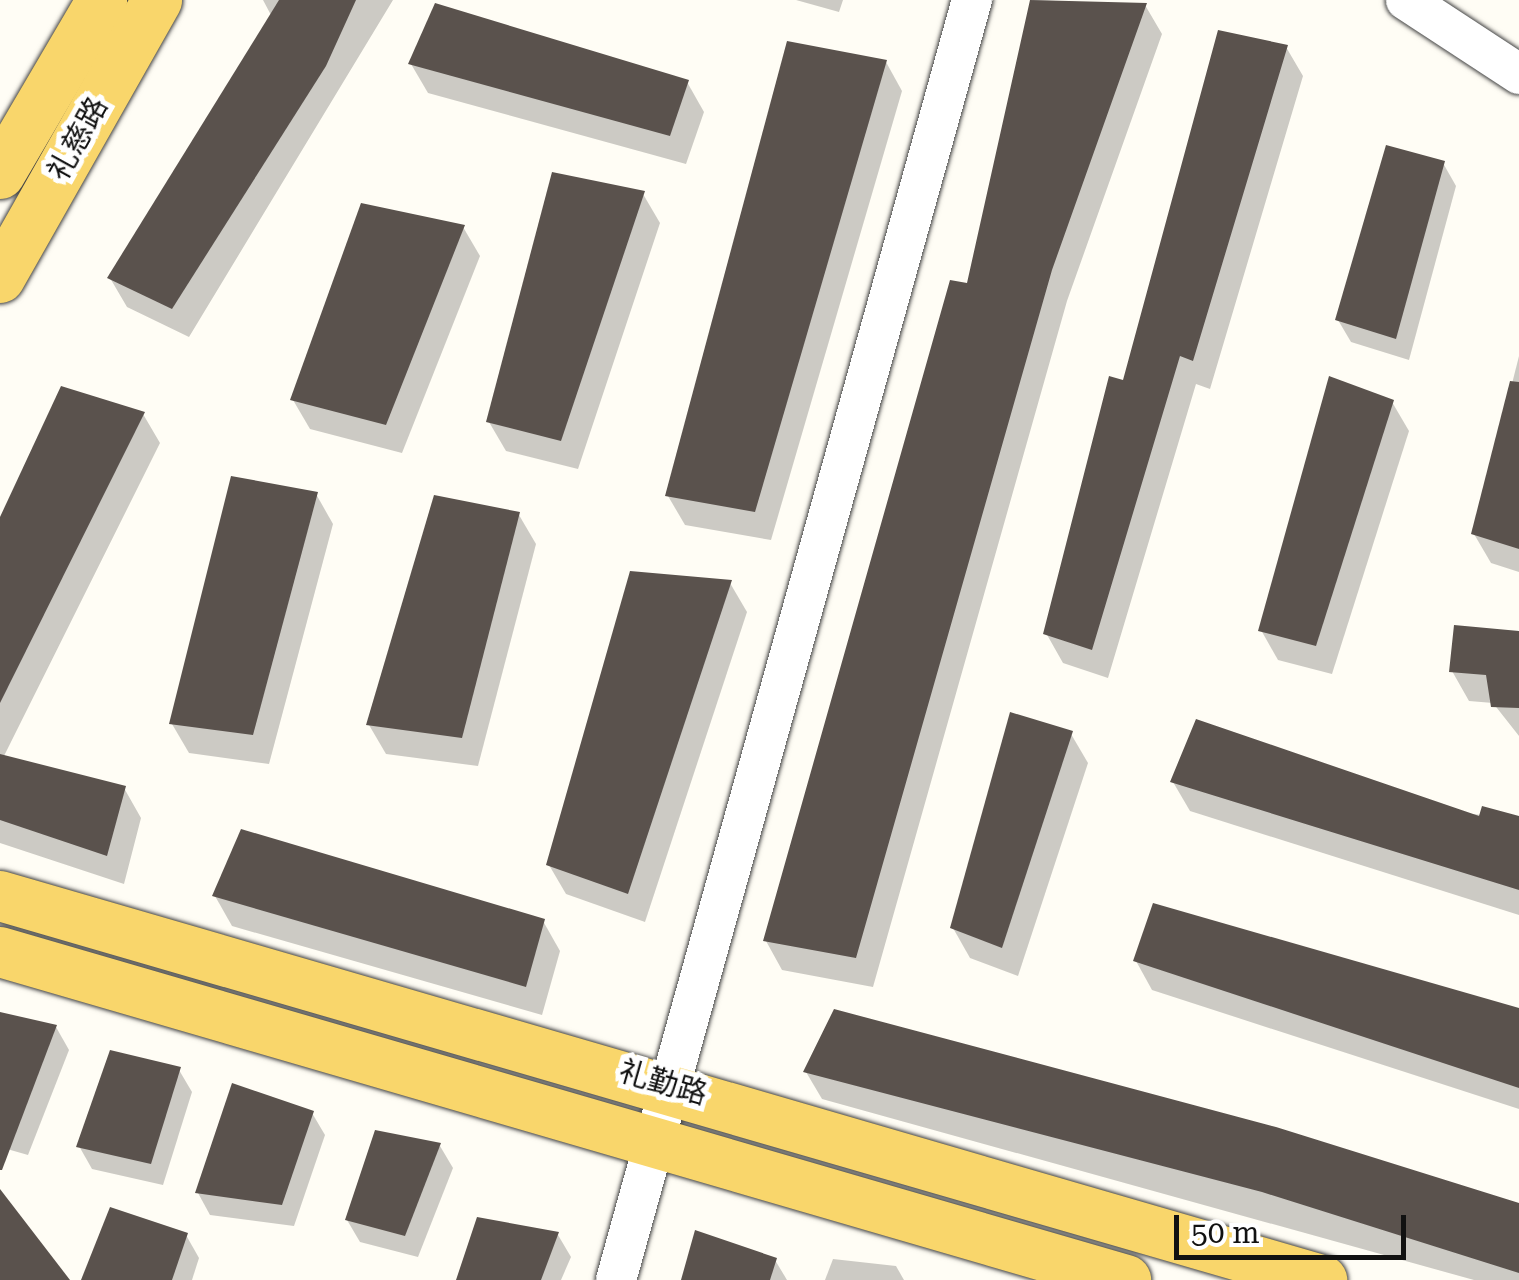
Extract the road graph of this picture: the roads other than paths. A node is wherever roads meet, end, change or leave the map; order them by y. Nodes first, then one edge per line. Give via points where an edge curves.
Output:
1 (102, 0) edge
2 (157, 0) edge
3 (972, 0) edge
4 (1406, 0) edge
5 (1519, 74) edge
6 (0, 174) edge
7 (0, 278) edge
8 (0, 896) edge
9 (0, 952) edge
10 (672, 1085) junction
11 (658, 1137) junction
12 (616, 1280) edge
13 (1126, 1280) edge
14 (1322, 1280) edge

1 - 6 main road, 礼慈路
2 - 7 main road, 礼慈路
3 - 10 street
4 - 5 street
8 - 10 main road, 礼勤路
9 - 11 main road, 礼勤路
10 - 11 street
10 - 14 main road, 礼勤路
11 - 12 street
11 - 13 main road, 礼勤路

